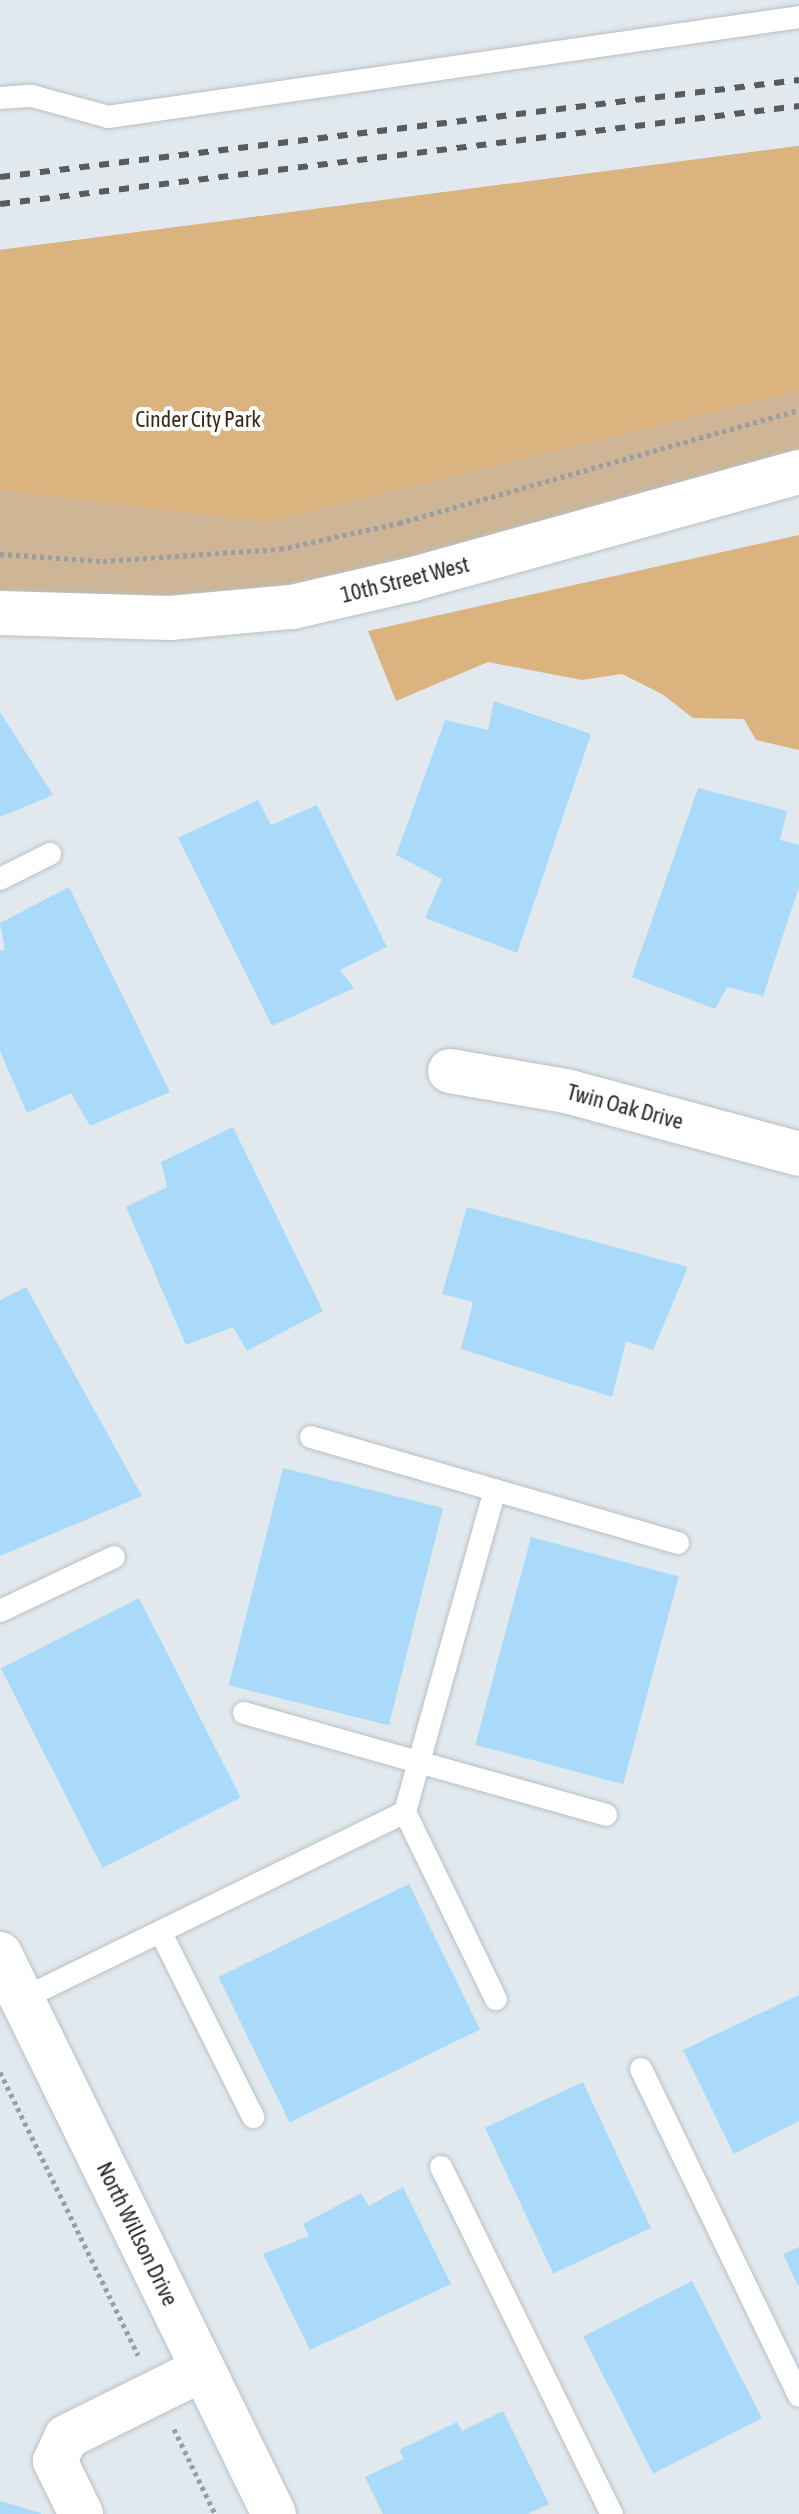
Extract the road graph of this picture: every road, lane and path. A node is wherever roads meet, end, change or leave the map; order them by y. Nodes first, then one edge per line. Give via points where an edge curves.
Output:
1 (799, 17) edge
2 (0, 98) edge
3 (799, 410) edge
4 (799, 472) edge
5 (0, 554) edge
6 (0, 613) edge
7 (50, 854) dead end
8 (0, 879) edge
9 (450, 1071) dead end
10 (799, 1154) edge
11 (311, 1437) dead end
12 (495, 1490) junction
13 (678, 1543) dead end
14 (114, 1557) dead end
15 (0, 1611) edge
16 (244, 1713) dead end
17 (418, 1764) junction
18 (405, 1812) junction
19 (606, 1815) dead end
20 (161, 1933) junction
21 (0, 1954) edge
22 (22, 1999) junction
23 (496, 1999) dead end
24 (641, 2069) dead end
25 (0, 2072) edge
26 (253, 2117) dead end
27 (441, 2167) dead end
28 (203, 2369) junction
29 (156, 2392) junction
30 (799, 2396) edge
31 (81, 2514) edge
32 (215, 2514) edge
33 (274, 2514) edge
34 (612, 2514) edge

1 - 2 lane via 108,117 32,96
3 - 5 path via 399,523 280,549 103,561
4 - 6 street, 10th Street West via 413,579 292,607 170,618
7 - 8 lane
9 - 10 street, Twin Oak Drive via 566,1091
11 - 12 lane
12 - 13 lane
12 - 17 lane
14 - 15 lane
16 - 17 lane
17 - 18 lane
17 - 19 lane
18 - 20 lane
18 - 23 lane
20 - 22 lane
20 - 26 lane
21 - 22 street, North Willson Drive
22 - 28 street, North Willson Drive
24 - 30 lane
25 - 29 path
27 - 34 lane
28 - 29 street
28 - 33 street, North Willson Drive
29 - 31 street via 66,2437 55,2461
29 - 32 path

